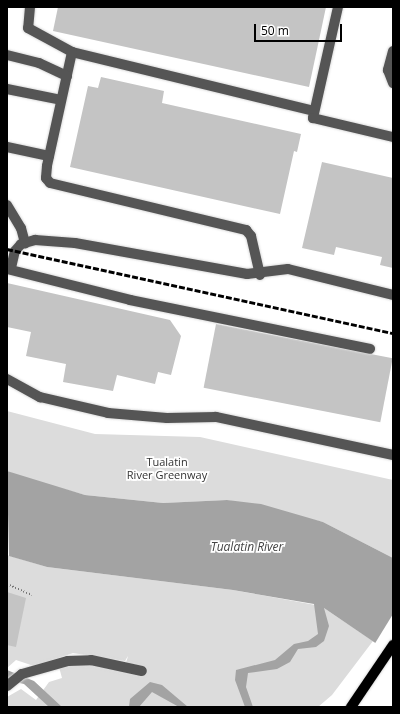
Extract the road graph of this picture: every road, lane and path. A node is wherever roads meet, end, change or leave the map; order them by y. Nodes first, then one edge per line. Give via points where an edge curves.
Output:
1 (30, 7) edge
2 (338, 7) edge
3 (393, 51) edge
4 (72, 52) junction
5 (7, 55) edge
6 (67, 76) junction
7 (393, 83) edge
8 (7, 89) edge
9 (61, 100) junction
10 (314, 111) junction
11 (393, 137) edge
12 (7, 147) edge
13 (49, 156) junction
14 (7, 205) edge
15 (25, 243) junction
16 (9, 269) edge
17 (260, 275) junction
18 (393, 295) edge
19 (370, 349) dead end
20 (7, 379) edge
21 (393, 455) edge
22 (7, 584) edge
23 (32, 595) dead end
24 (393, 645) edge
25 (142, 671) dead end
26 (7, 686) edge
27 (350, 707) edge

1 - 4 lane via 28,28
2 - 10 lane
3 - 7 lane via 388,70
4 - 6 lane
4 - 10 lane
5 - 6 lane via 39,63
6 - 9 lane
8 - 9 lane
9 - 13 lane
10 - 11 lane via 313,118
12 - 13 lane
13 - 17 lane via 46,178 50,183 246,230 251,236
14 - 15 lane via 22,228
15 - 16 lane via 15,251
15 - 17 lane via 35,240 75,243
16 - 19 lane via 130,300
17 - 18 lane via 288,269
20 - 21 lane via 40,397 108,413 168,418 216,417
22 - 23 path
24 - 27 main road
25 - 26 lane via 91,660 68,661 22,674

